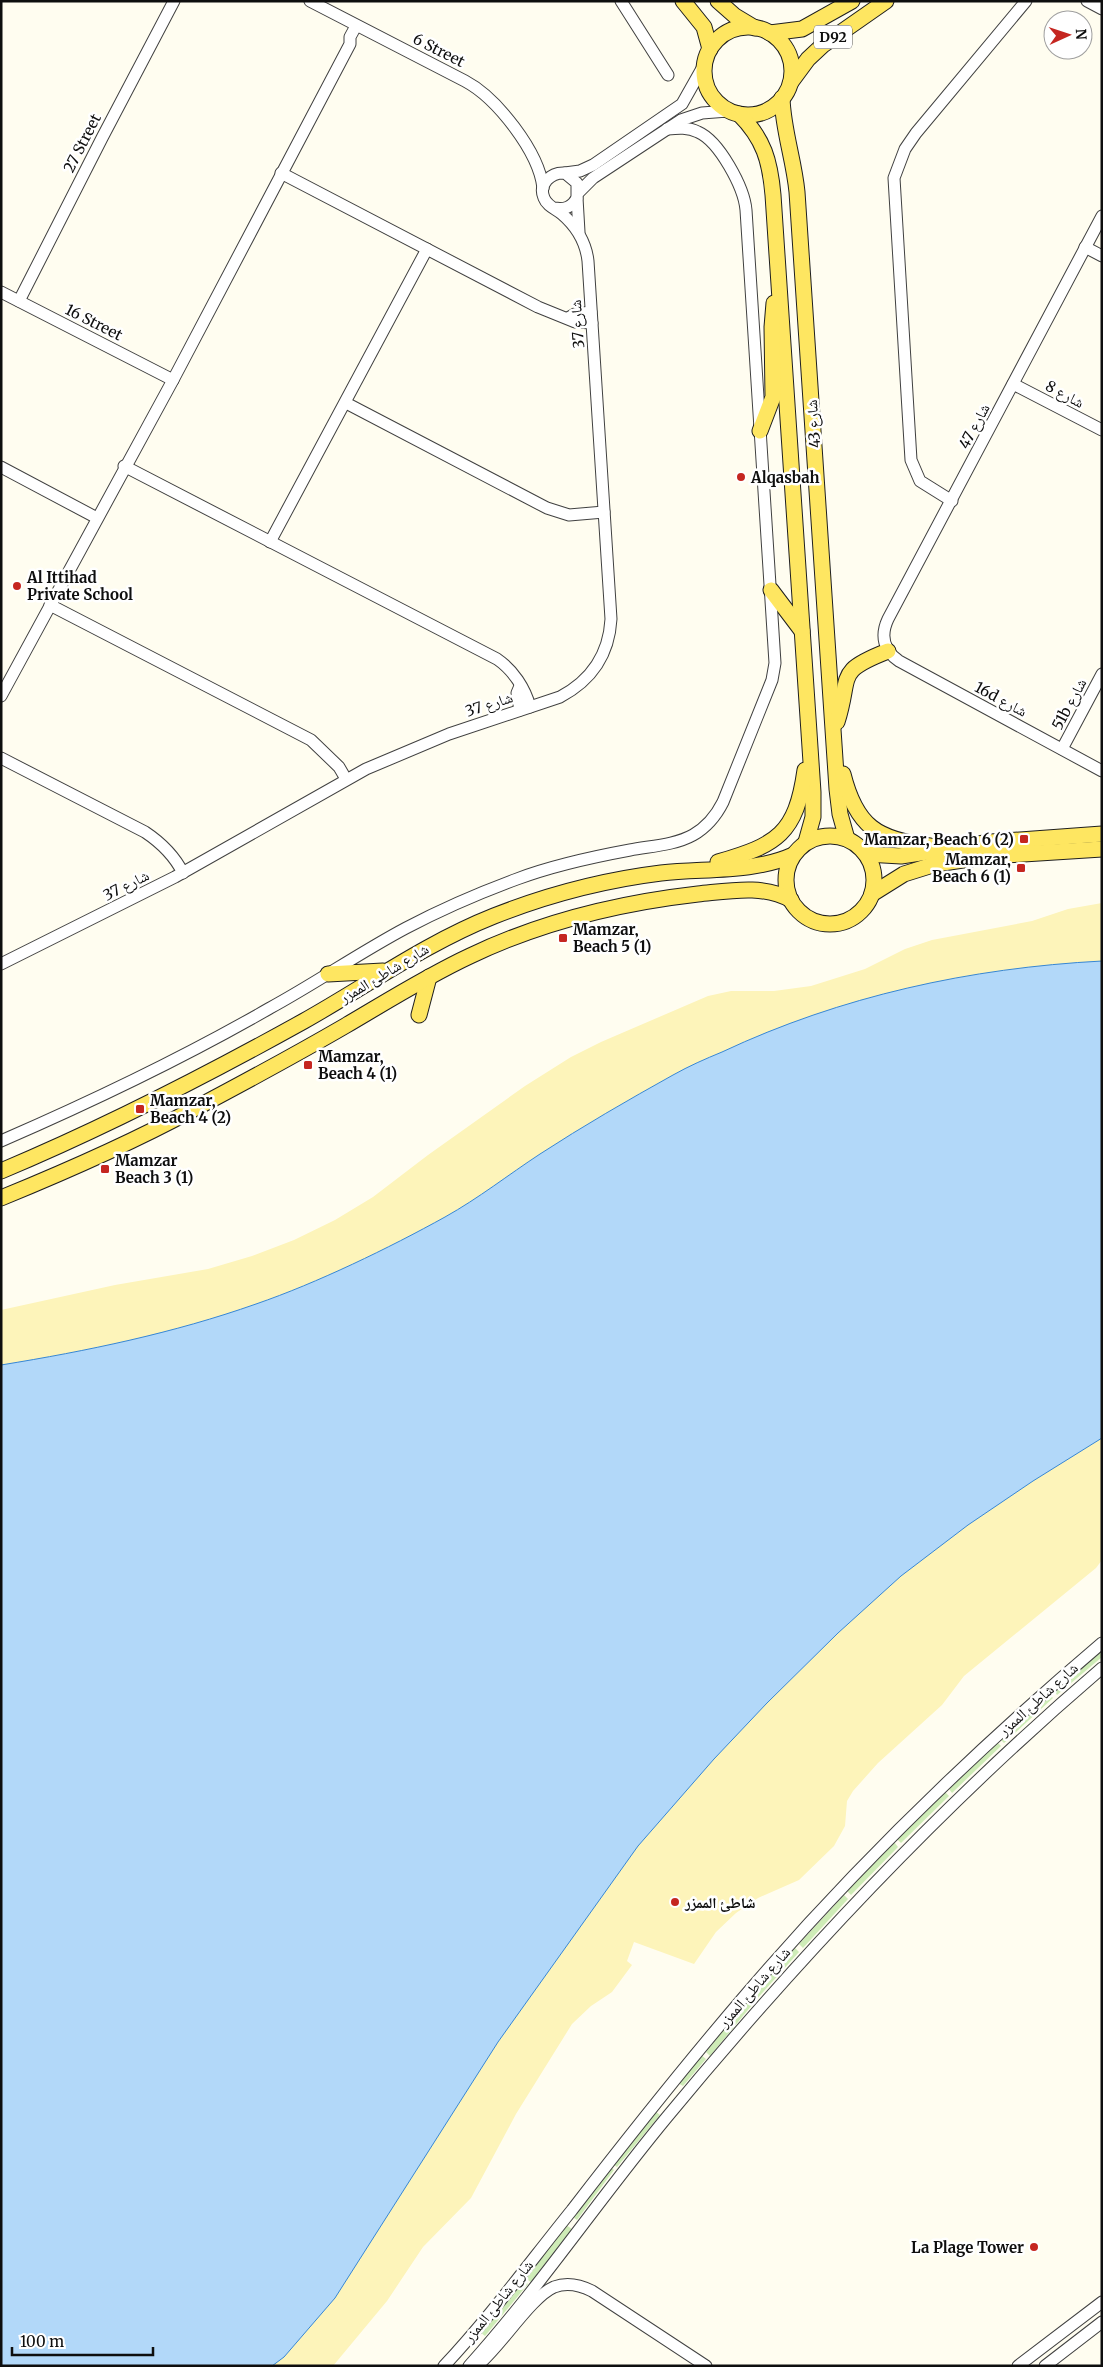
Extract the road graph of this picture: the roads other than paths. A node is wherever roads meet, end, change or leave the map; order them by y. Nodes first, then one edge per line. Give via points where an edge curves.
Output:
1 (174, 1) edge
2 (310, 1) edge
3 (621, 1) edge
4 (683, 1) edge
5 (718, 1) edge
6 (852, 1) edge
7 (886, 1) edge
8 (1026, 1) edge
9 (1087, 1) edge
10 (1102, 9) edge
11 (360, 28) junction
12 (755, 28) junction
13 (770, 34) junction
14 (710, 50) junction
15 (704, 65) junction
16 (668, 74) dead end
17 (790, 84) junction
18 (782, 98) junction
19 (734, 112) junction
20 (667, 129) junction
21 (531, 154) junction
22 (281, 173) junction
23 (562, 173) junction
24 (543, 188) junction
25 (578, 195) junction
26 (554, 208) junction
27 (1102, 216) edge
28 (581, 238) junction
29 (1085, 247) junction
30 (427, 250) junction
31 (1102, 256) edge
32 (780, 277) junction
33 (1, 292) edge
34 (19, 301) junction
35 (592, 318) junction
36 (172, 380) junction
37 (1014, 384) junction
38 (346, 403) junction
39 (760, 430) junction
40 (1102, 430) edge
41 (124, 466) junction
42 (1, 467) edge
43 (952, 501) junction
44 (604, 512) junction
45 (97, 518) junction
46 (270, 542) junction
47 (771, 590) junction
48 (50, 605) junction
49 (802, 631) junction
50 (888, 651) junction
51 (1102, 674) edge
52 (1, 696) edge
53 (525, 708) junction
54 (833, 735) junction
55 (809, 736) junction
56 (1062, 749) junction
57 (1, 758) edge
58 (1102, 771) edge
59 (342, 781) junction
60 (1102, 834) edge
61 (847, 839) junction
62 (806, 842) junction
63 (946, 848) junction
64 (1102, 849) edge
65 (866, 854) junction
66 (794, 855) junction
67 (687, 870) junction
68 (179, 875) junction
69 (872, 894) junction
70 (791, 900) junction
71 (2, 962) edge
72 (384, 971) junction
73 (328, 974) junction
74 (429, 977) junction
75 (419, 1015) dead end
76 (1, 1141) edge
77 (1, 1171) edge
78 (1, 1198) edge
79 (1102, 1644) edge
80 (1102, 1668) edge
81 (1102, 2302) edge
82 (1102, 2322) edge
83 (444, 2366) edge
84 (469, 2366) edge
85 (476, 2366) edge
86 (706, 2366) edge
87 (1018, 2366) edge
88 (1045, 2366) edge

1 - 34 street, 27 Street
2 - 11 street, 6 Street
3 - 16 street
4 - 14 main road via 704,27
5 - 12 main road
6 - 13 main road, D92 via 802,29
7 - 17 main road, D92 via 822,44
8 - 43 street via 916,133 894,178 911,460 920,481
9 - 10 street
11 - 21 street, 6 Street via 477,87 497,105
11 - 22 street via 350,37 350,44
12 - 13 main road
12 - 14 main road via 740,28 724,34
13 - 17 main road via 778,39 789,55
14 - 15 main road
15 - 19 main road via 709,92
15 - 23 street via 689,95 673,111 593,165 580,171
17 - 18 main road
18 - 19 main road via 760,114
18 - 54 main road, شارع 43 via 798,192
19 - 20 street via 691,116
19 - 32 main road, شارع 43 via 760,140 769,166
20 - 25 street via 594,178
20 - 39 street via 691,129 710,139 744,195
21 - 23 street via 544,165
21 - 24 street
22 - 30 street
22 - 36 street
23 - 24 street via 550,176
23 - 25 street via 574,178
24 - 26 street via 544,198
25 - 26 street via 565,209
25 - 28 street, شارع 37 via 577,218
26 - 28 street, شارع 37 via 570,221
27 - 29 street, شارع 47
28 - 35 street, شارع 37 via 587,253
29 - 31 street
29 - 37 street, شارع 47
30 - 35 street via 561,317 568,318 574,314
30 - 38 street
32 - 39 main road via 772,318 773,397
32 - 49 main road, شارع 43
33 - 34 street, 16 Street
34 - 36 street, 16 Street
35 - 44 street, شارع 37
36 - 41 street
37 - 40 street, شارع 8
37 - 43 street, شارع 47
38 - 44 street via 547,508 569,514
38 - 46 street
39 - 47 street
41 - 45 street
41 - 46 street
42 - 45 street
43 - 50 street, شارع 47 via 884,627
44 - 53 street, شارع 37 via 611,619 607,646 594,672 584,682 560,697
45 - 48 street
46 - 53 street via 497,659 525,691
47 - 49 main road
47 - 73 street via 772,680 723,802 705,826 684,839 576,861 488,890 406,928
48 - 52 street
48 - 59 street via 311,740 339,767
49 - 55 main road, شارع 43
50 - 54 main road via 862,661 848,675
50 - 56 street, 16d شارع via 899,661
51 - 56 street, 51b شارع
53 - 59 street, شارع 37 via 418,745
54 - 61 main road, شارع 43 via 838,801
54 - 63 main road via 851,802 867,824 898,842
55 - 62 main road, شارع 43 via 813,818
55 - 67 main road via 798,805 781,833 755,851
56 - 58 street, 16d شارع
57 - 68 street via 145,832 176,861
59 - 68 street, شارع 37
60 - 63 main road
61 - 62 main road via 826,836
61 - 65 main road
62 - 66 main road
63 - 65 main road via 901,856
64 - 69 main road via 990,856 936,864 904,874
65 - 69 main road via 874,872
66 - 67 main road, شارع شاطئ الممزر via 760,865
66 - 70 main road via 787,874
67 - 72 main road, شارع شاطئ الممزر via 602,883 528,904 441,940
68 - 71 street, شارع 37
69 - 70 main road via 861,912 833,924 813,920
70 - 74 main road, شارع شاطئ الممزر via 766,890 730,891 608,909 503,942
72 - 73 main road
72 - 77 main road, شارع شاطئ الممزر via 333,1004 180,1088 92,1132
73 - 76 street via 167,1064
74 - 75 main road
74 - 78 main road, شارع شاطئ الممزر via 192,1111
79 - 83 street, شارع شاطئ الممزر via 1026,1708 943,1787 783,1953 651,2109
80 - 84 street, شارع شاطئ الممزر via 1038,1722 956,1800 796,1965 665,2119 529,2295
81 - 87 street
82 - 88 street
85 - 86 street via 493,2352 547,2291 564,2284 592,2291

